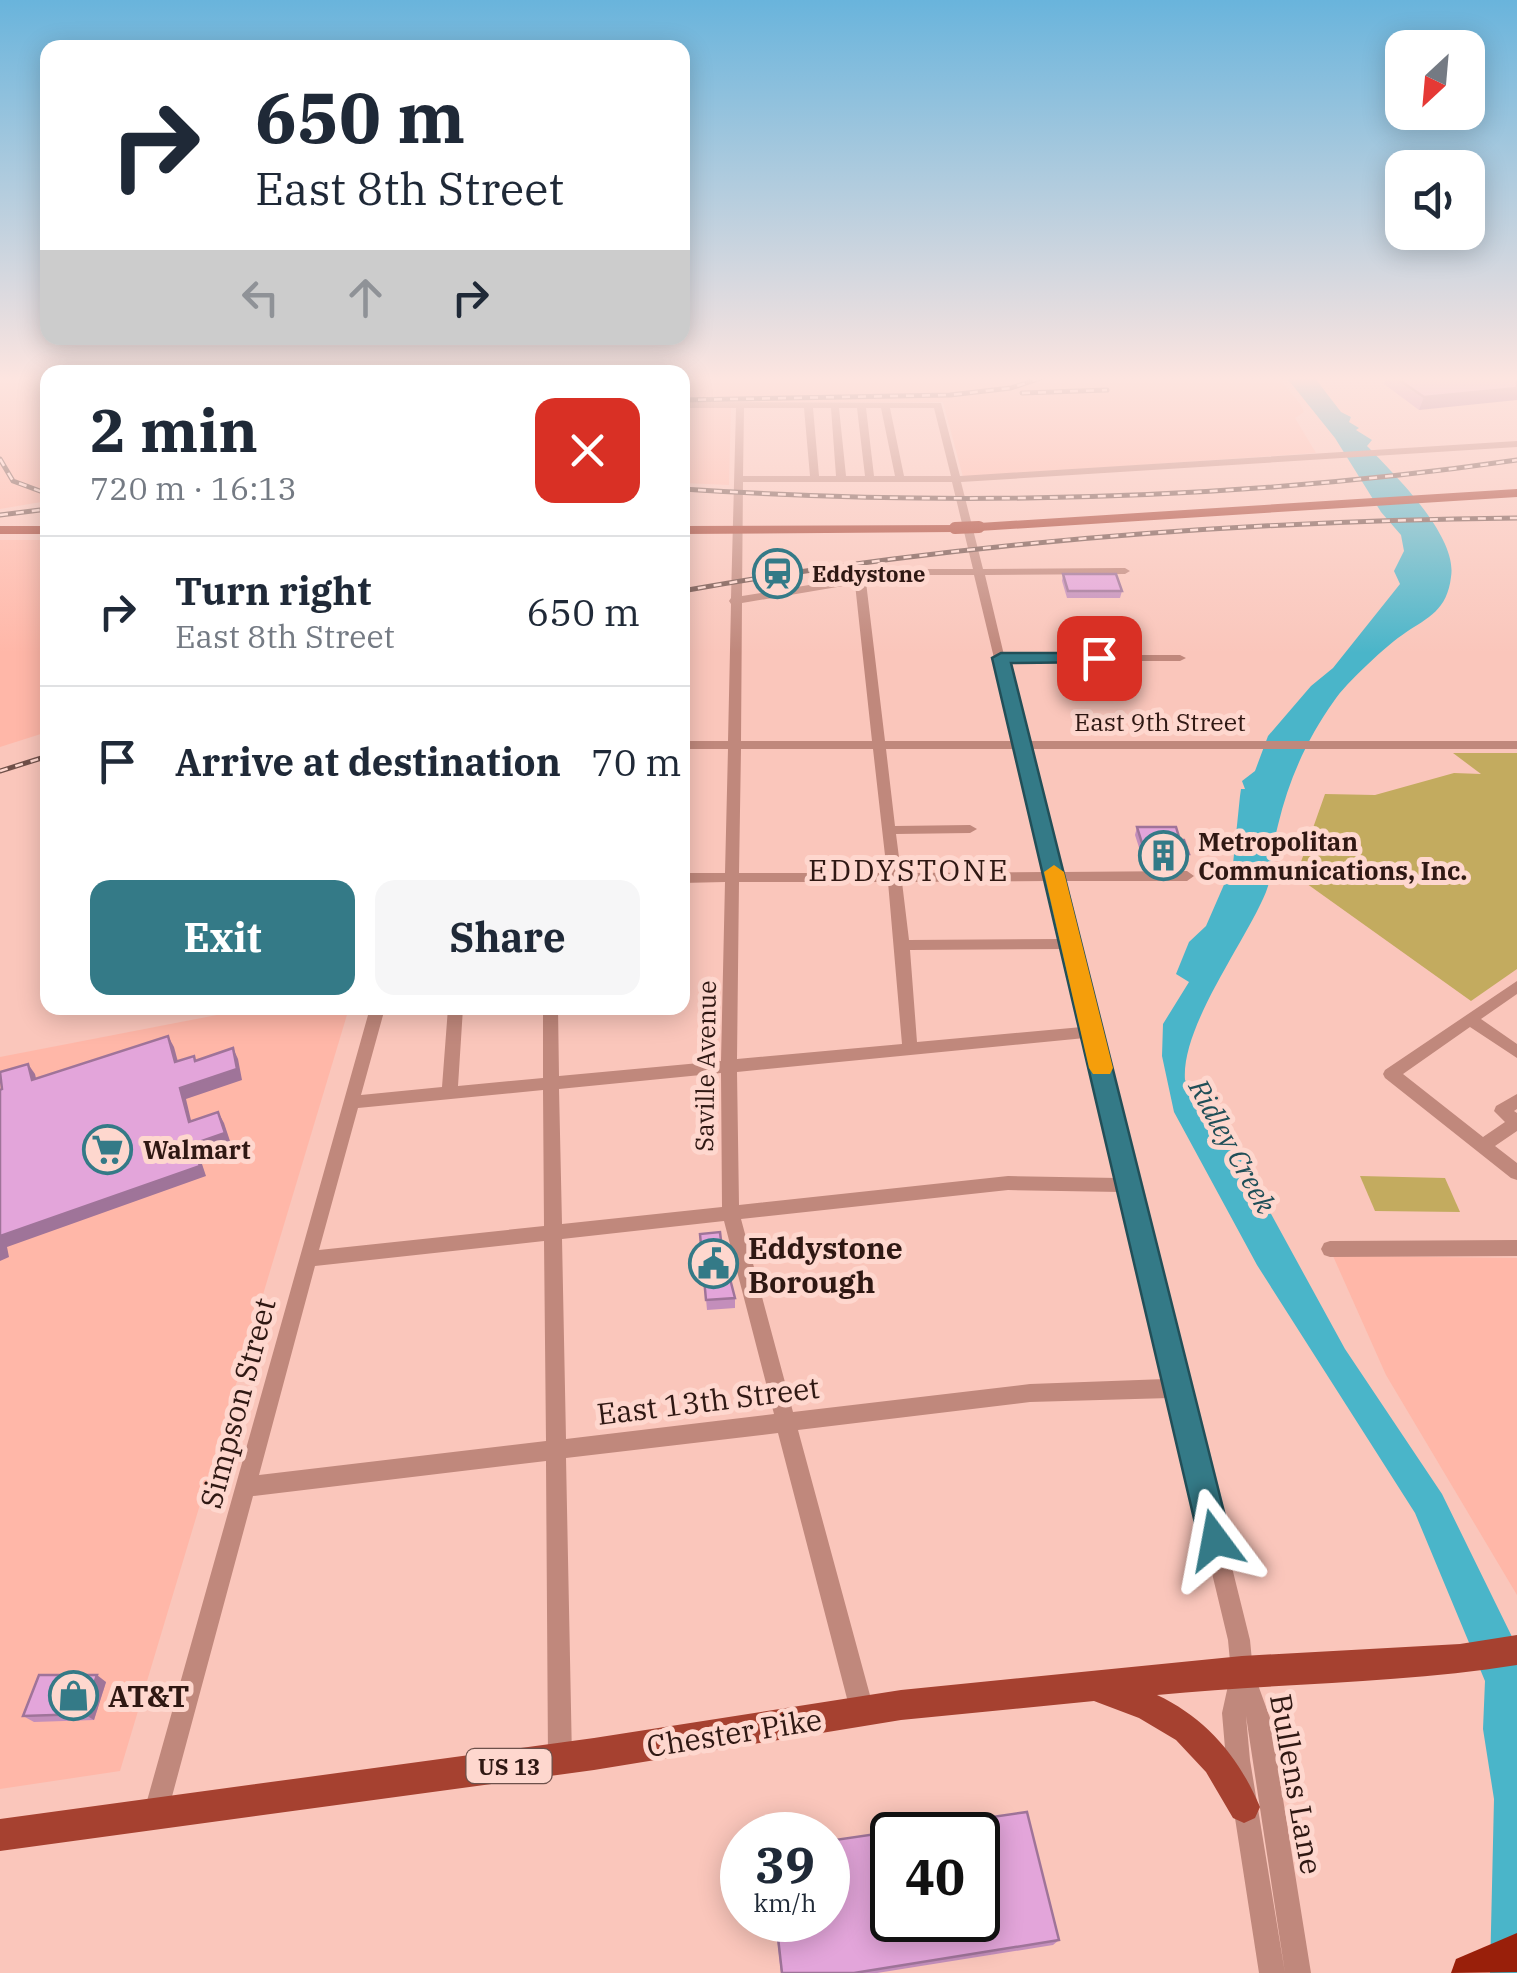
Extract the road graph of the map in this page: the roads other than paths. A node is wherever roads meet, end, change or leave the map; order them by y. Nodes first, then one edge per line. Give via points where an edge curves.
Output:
1 (740, 469) edge
2 (814, 469) edge
3 (840, 469) edge
4 (869, 469) edge
5 (898, 469) edge
6 (954, 469) edge
7 (1116, 469) edge
8 (815, 478) junction
9 (841, 478) junction
10 (870, 478) junction
11 (740, 479) junction
12 (900, 479) junction
13 (957, 479) junction
14 (1517, 494) edge
15 (0, 530) edge
16 (40, 530) edge
17 (690, 530) edge
18 (736, 530) junction
19 (1125, 571) dead end
20 (979, 572) junction
21 (860, 579) junction
22 (734, 602) junction
23 (1001, 658) junction
24 (1180, 658) dead end
25 (878, 744) junction
26 (1020, 744) junction
27 (690, 745) edge
28 (735, 745) junction
29 (1517, 745) edge
30 (970, 829) dead end
31 (889, 830) junction
32 (1188, 876) dead end
33 (690, 878) edge
34 (733, 878) junction
35 (894, 878) junction
36 (1056, 878) junction
37 (1072, 944) junction
38 (902, 945) junction
39 (1517, 986) edge
40 (375, 1015) edge
41 (455, 1015) edge
42 (550, 1015) edge
43 (1470, 1019) junction
44 (1092, 1032) junction
45 (910, 1050) junction
46 (1517, 1052) edge
47 (730, 1067) junction
48 (551, 1084) junction
49 (450, 1094) junction
50 (1517, 1100) edge
51 (352, 1102) junction
52 (1517, 1122) edge
53 (1483, 1146) junction
54 (1517, 1174) edge
55 (1131, 1185) junction
56 (731, 1216) junction
57 (553, 1234) junction
58 (1517, 1248) edge
59 (1330, 1249) dead end
60 (308, 1258) junction
61 (1178, 1388) junction
62 (786, 1420) junction
63 (556, 1448) junction
64 (246, 1487) junction
65 (1517, 1650) edge
66 (1242, 1671) junction
67 (1094, 1685) junction
68 (862, 1710) junction
69 (560, 1759) junction
70 (1244, 1806) junction
71 (156, 1815) junction
72 (0, 1836) edge
73 (1517, 1952) edge
74 (1272, 1973) edge
75 (1298, 1973) edge
76 (1470, 1973) edge

1 - 11 street, Saville Avenue
2 - 8 street
3 - 9 street
4 - 10 street
5 - 12 street
6 - 13 street
7 - 13 street
8 - 9 street
8 - 11 street
9 - 10 street
10 - 12 street
11 - 18 street, Saville Avenue
12 - 13 street
13 - 20 street
14 - 18 main road, bridge via 979,527
15 - 16 main road
17 - 18 main road
18 - 22 street, Saville Avenue
19 - 20 street
20 - 21 street
20 - 23 street
21 - 22 street
21 - 25 street
22 - 28 street, Saville Avenue
23 - 24 street
23 - 26 street
25 - 26 street, East 9th Street
25 - 28 street, East 9th Street
25 - 31 street
26 - 29 street, East 9th Street
26 - 36 street
27 - 28 street, East 9th Street
28 - 34 street, Saville Avenue
30 - 31 street
31 - 35 street
32 - 36 street
33 - 34 street
34 - 35 street
34 - 47 street, Saville Avenue
35 - 36 street
35 - 38 street
36 - 37 street
37 - 38 street
37 - 44 street
38 - 45 street
39 - 43 street
40 - 51 street, Simpson Street
41 - 49 street
42 - 48 street
43 - 46 street
43 - 53 street via 1391,1074
44 - 45 street
44 - 55 street
45 - 47 street
47 - 48 street
47 - 56 street, Saville Avenue
48 - 49 street
48 - 57 street
49 - 51 street
50 - 52 street via 1502,1111
51 - 60 street, Simpson Street
52 - 53 street
53 - 54 street
55 - 56 street via 1008,1184
55 - 61 street
56 - 57 street
56 - 62 street, Saville Avenue
57 - 60 street
57 - 63 street
58 - 59 street
60 - 64 street, Simpson Street
61 - 62 street, East 13th Street via 1030,1392
61 - 66 street
62 - 63 street, East 13th Street
62 - 68 street, Saville Avenue
63 - 64 street, East 13th Street
63 - 69 street
64 - 71 street, Simpson Street
65 - 66 main road, Chester Pike / US 13
66 - 67 main road, Chester Pike / US 13
66 - 70 street, Bullens Lane via 1234,1714
66 - 75 street, Bullens Lane via 1258,1718
67 - 68 main road, Chester Pike / US 13
67 - 70 main road via 1188,1726 1220,1762
68 - 69 main road, Chester Pike / US 13
69 - 71 main road, Chester Pike / US 13
70 - 74 street, Bullens Lane
71 - 72 main road, Chester Pike / US 13
73 - 76 highway

